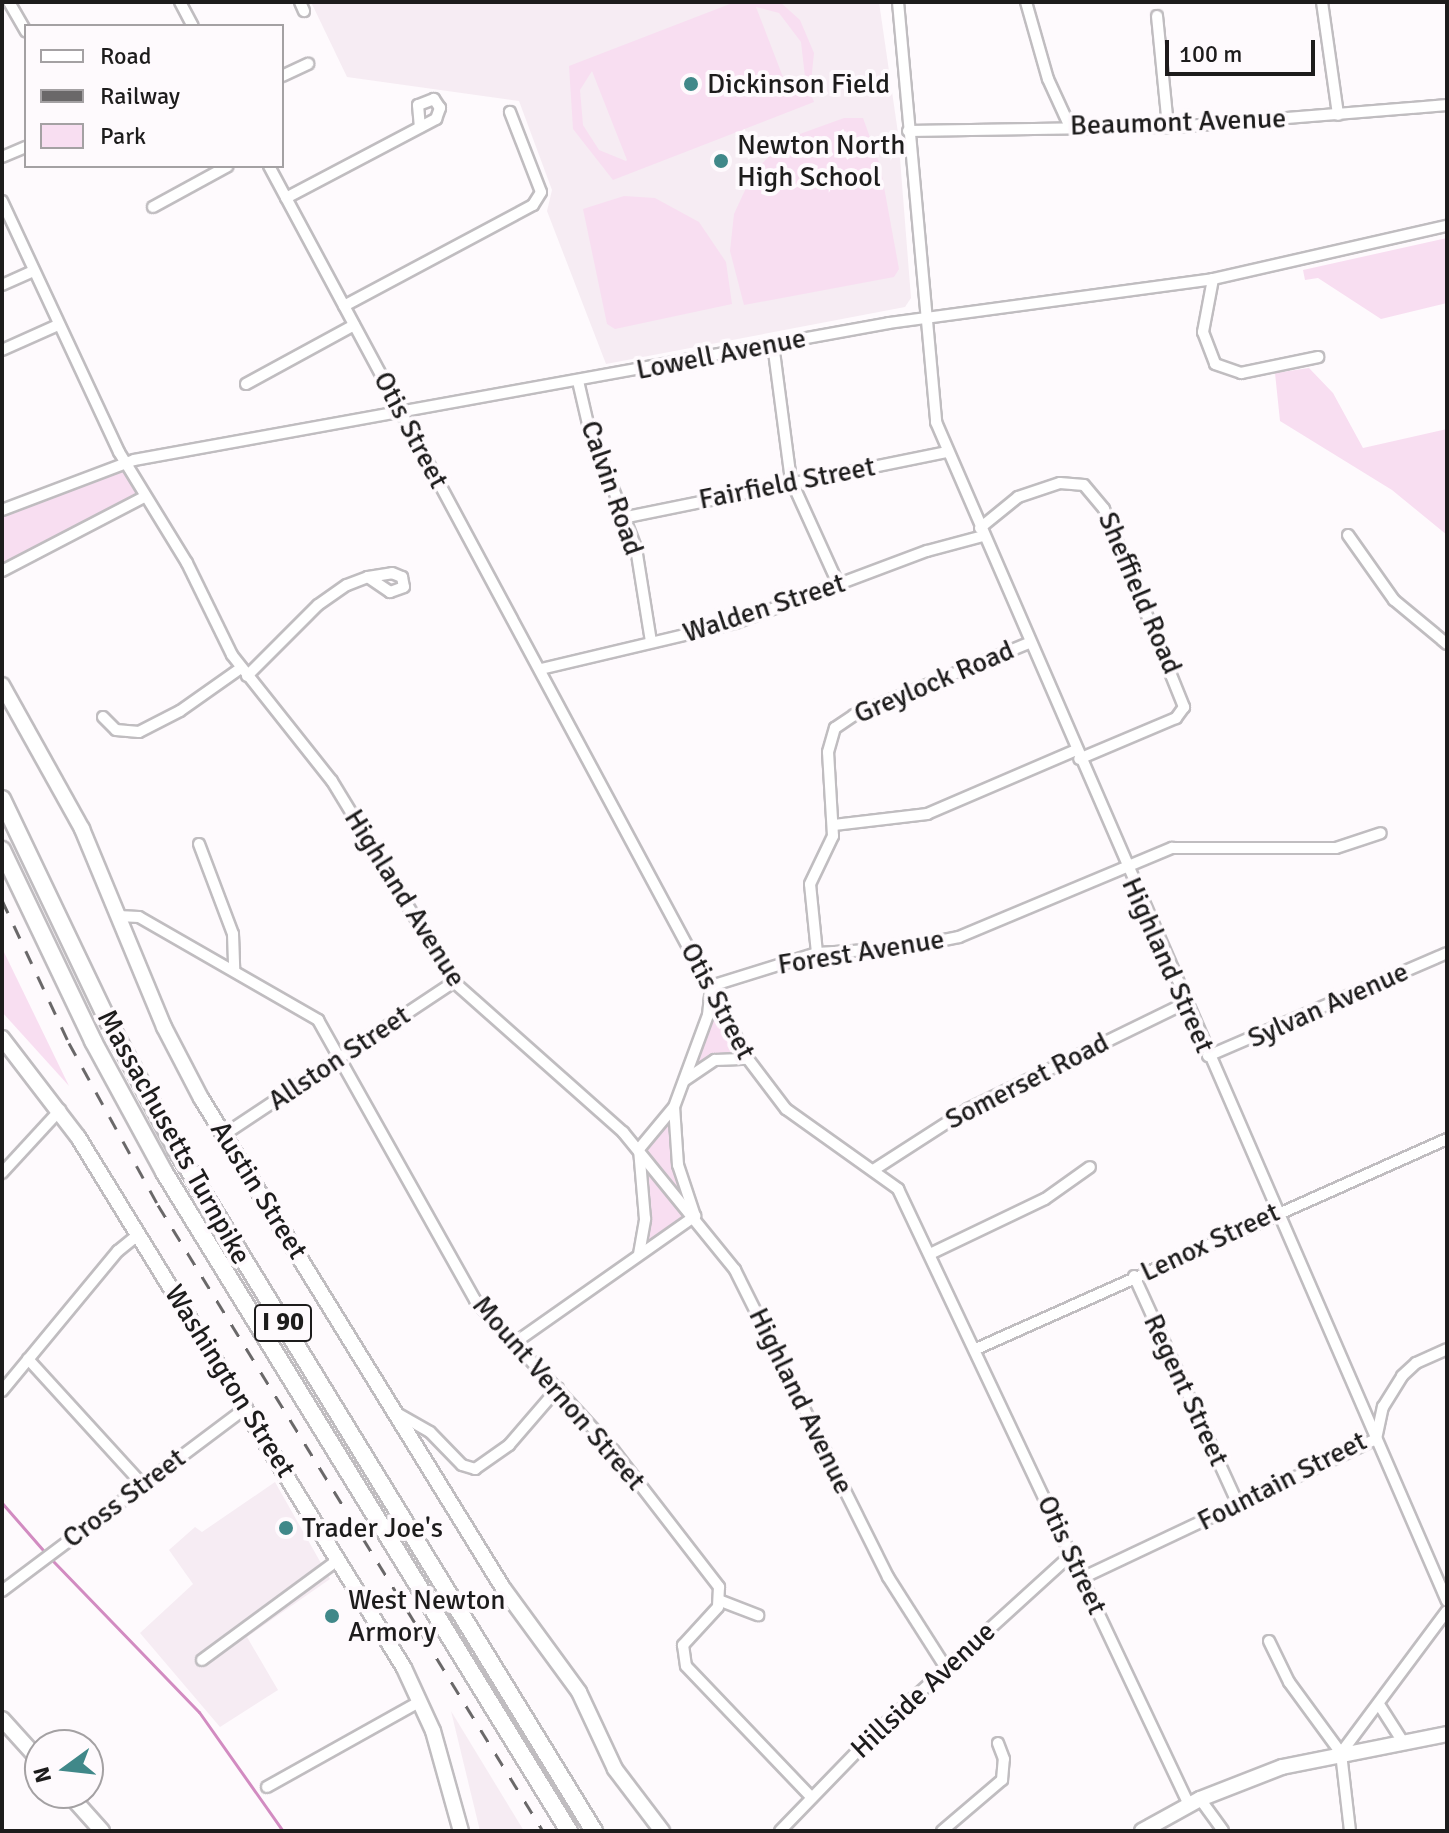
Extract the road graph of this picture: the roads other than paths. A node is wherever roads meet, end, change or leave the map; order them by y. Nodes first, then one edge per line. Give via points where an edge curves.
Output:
1 (9, 2) edge
2 (180, 2) edge
3 (898, 2) edge
4 (1026, 2) edge
5 (1322, 2) edge
6 (1157, 16) dead end
7 (192, 24) edge
8 (24, 28) edge
9 (308, 64) dead end
10 (284, 75) edge
11 (1447, 105) edge
12 (510, 112) dead end
13 (1338, 115) junction
14 (420, 127) dead end
15 (1070, 127) junction
16 (1168, 127) junction
17 (908, 131) junction
18 (24, 148) edge
19 (2, 157) edge
20 (224, 168) edge
21 (270, 168) edge
22 (286, 198) junction
23 (2, 201) edge
24 (153, 207) dead end
25 (1447, 226) edge
26 (33, 271) junction
27 (1213, 279) junction
28 (2, 285) edge
29 (344, 306) junction
30 (924, 318) junction
31 (58, 325) junction
32 (354, 325) junction
33 (773, 344) junction
34 (2, 350) edge
35 (1318, 357) dead end
36 (578, 381) junction
37 (246, 384) dead end
38 (402, 413) junction
39 (947, 452) junction
40 (124, 463) junction
41 (791, 480) junction
42 (144, 497) junction
43 (2, 510) edge
44 (627, 517) junction
45 (982, 532) junction
46 (1348, 535) dead end
47 (2, 571) edge
48 (368, 577) dead end
49 (839, 586) junction
50 (651, 642) junction
51 (1029, 643) junction
52 (1447, 644) edge
53 (541, 669) junction
54 (244, 672) junction
55 (2, 685) edge
56 (103, 717) dead end
57 (1077, 755) junction
58 (2, 799) edge
59 (834, 825) junction
60 (1381, 833) dead end
61 (199, 844) dead end
62 (2, 850) edge
63 (1125, 865) junction
64 (118, 916) junction
65 (817, 953) junction
66 (1447, 953) edge
67 (234, 969) junction
68 (454, 982) junction
69 (711, 986) junction
70 (1185, 1003) junction
71 (2, 1038) edge
72 (340, 1056) junction
73 (1208, 1056) junction
74 (748, 1059) junction
75 (683, 1081) junction
76 (674, 1107) junction
77 (60, 1110) junction
78 (225, 1134) junction
79 (1447, 1139) edge
80 (639, 1149) junction
81 (1090, 1167) dead end
82 (875, 1169) junction
83 (2, 1173) edge
84 (1276, 1211) junction
85 (695, 1216) junction
86 (139, 1234) junction
87 (930, 1254) junction
88 (638, 1256) junction
89 (1134, 1276) junction
90 (513, 1344) junction
91 (976, 1349) junction
92 (1447, 1349) edge
93 (28, 1359) junction
94 (558, 1388) junction
95 (2, 1391) edge
96 (247, 1407) junction
97 (390, 1410) junction
98 (1376, 1439) junction
99 (143, 1485) junction
100 (1238, 1504) junction
101 (1071, 1555) junction
102 (339, 1559) junction
103 (1082, 1578) junction
104 (2, 1591) edge
105 (721, 1601) junction
106 (1447, 1601) edge
107 (1447, 1611) edge
108 (758, 1615) dead end
109 (1269, 1641) dead end
110 (202, 1660) dead end
111 (946, 1668) junction
112 (421, 1701) junction
113 (1380, 1706) junction
114 (2, 1719) edge
115 (1447, 1734) edge
116 (1403, 1742) junction
117 (24, 1743) edge
118 (998, 1743) dead end
119 (1341, 1753) junction
120 (267, 1787) dead end
121 (812, 1798) junction
122 (1194, 1802) junction
123 (81, 1809) edge
124 (97, 1829) edge
125 (461, 1831) edge
126 (569, 1831) edge
127 (594, 1831) edge
128 (662, 1831) edge
129 (780, 1831) edge
130 (942, 1831) edge
131 (1142, 1831) edge
132 (1223, 1831) edge
133 (1350, 1831) edge

1 - 8 street
2 - 7 street
3 - 17 street, Highland Street
4 - 15 street via 1048,79
5 - 13 street
6 - 16 street
9 - 10 street
11 - 13 street, Beaumont Avenue
12 - 29 street via 541,192 533,205
13 - 16 street, Beaumont Avenue
14 - 22 street
15 - 16 street, Beaumont Avenue
15 - 17 street, Beaumont Avenue
17 - 30 street, Highland Street
18 - 19 street
20 - 24 street
21 - 22 street, Otis Street
22 - 29 street, Otis Street
23 - 26 street, Highland Avenue
25 - 27 street, Lowell Avenue
26 - 28 street
26 - 31 street, Highland Avenue
27 - 30 street, Lowell Avenue
27 - 35 street via 1203,332 1215,364 1241,373
29 - 32 street, Otis Street
30 - 33 street, Lowell Avenue
30 - 39 street, Highland Street via 932,407
31 - 34 street
31 - 40 street, Highland Avenue
32 - 37 street
32 - 38 street, Otis Street
33 - 36 street, Lowell Avenue
33 - 41 street
36 - 38 street, Lowell Avenue
36 - 44 street, Calvin Road via 588,424
38 - 40 street, Lowell Avenue
38 - 53 street, Otis Street
39 - 41 street, Fairfield Street
39 - 45 street, Highland Street
40 - 42 street, Highland Avenue
40 - 43 street, Lowell Avenue
41 - 44 street, Fairfield Street
41 - 49 street
42 - 47 street
42 - 54 street, Highland Avenue via 187,563
44 - 50 street, Calvin Road
45 - 49 street, Walden Street
45 - 51 street, Highland Street
45 - 57 street, Sheffield Road via 1018,497 1060,483 1084,485 1104,509 1184,707 1176,718
46 - 52 street via 1394,600
48 - 54 street via 318,605
49 - 50 street, Walden Street via 735,623
50 - 53 street, Walden Street
51 - 57 street, Highland Street
51 - 59 street, Greylock Road via 843,720 828,752
53 - 69 street, Otis Street
54 - 56 street via 139,732 116,730
54 - 68 street, Highland Avenue via 332,781
55 - 64 main road, Austin Street via 82,829
57 - 59 street via 927,814
57 - 63 street, Highland Street
58 - 127 highway, Massachusetts Turnpike / I 90 via 101,1008 176,1149
59 - 65 street, Greylock Road via 831,847 810,884
60 - 63 street, Forest Avenue via 1336,848 1191,845
61 - 67 street via 233,934
62 - 126 highway, Massachusetts Turnpike / I 90 via 93,1041 164,1172
63 - 65 street, Forest Avenue via 959,937 904,948
63 - 70 street, Highland Street
64 - 67 street, Mount Vernon Street via 139,917
64 - 78 main road, Austin Street via 170,1038
65 - 69 street, Forest Avenue
66 - 73 street, Sylvan Avenue
67 - 72 street, Mount Vernon Street via 309,1013
68 - 72 street, Allston Street
68 - 80 street, Highland Avenue
69 - 74 street, Otis Street
69 - 75 street via 708,1015
70 - 73 street, Highland Street
70 - 82 street, Somerset Road via 968,1109
71 - 77 main road, Washington Street
72 - 78 street, Allston Street
72 - 90 street, Mount Vernon Street via 465,1285
73 - 84 street, Highland Street
74 - 75 street via 715,1060
74 - 82 street, Otis Street via 786,1109
75 - 76 street
76 - 80 street
76 - 85 street via 678,1165
77 - 83 street
77 - 86 main road, Washington Street
78 - 97 main road, Austin Street
79 - 84 street, Lenox Street
80 - 85 street, Highland Avenue
80 - 88 street via 645,1233
81 - 87 street via 1045,1199
82 - 87 street, Otis Street via 898,1189
84 - 89 street, Lenox Street
84 - 98 street, Highland Street
85 - 88 street
85 - 111 street, Highland Avenue via 745,1287 877,1558
86 - 93 street via 118,1251
86 - 96 main road, Washington Street
87 - 91 street, Otis Street
88 - 90 street
89 - 91 street, Lenox Street
89 - 100 street, Regent Street
90 - 94 street, Mount Vernon Street
91 - 101 street, Otis Street
92 - 98 street, Fountain Street via 1402,1376 1383,1407
93 - 95 street
93 - 99 street
94 - 97 street via 515,1439 475,1469 462,1465 416,1422
94 - 105 street, Mount Vernon Street via 709,1574
96 - 99 street, Cross Street
96 - 102 main road, Washington Street
97 - 128 main road, Austin Street via 526,1622 569,1676 615,1769
98 - 100 street, Fountain Street
98 - 106 street, Highland Street
99 - 104 street, Cross Street
100 - 103 street, Fountain Street
101 - 103 street, Otis Street
101 - 111 street, Hillside Avenue
102 - 110 street
102 - 112 main road, Washington Street
103 - 122 street, Otis Street
105 - 108 street
105 - 121 street via 683,1645 682,1660
107 - 113 street
109 - 119 street via 1302,1702
111 - 121 street, Hillside Avenue
112 - 120 street
112 - 125 main road, Washington Street
113 - 116 street
113 - 119 street
114 - 117 main road
115 - 116 main road
116 - 119 main road
118 - 130 street via 1004,1759 1002,1780
119 - 122 main road via 1282,1767
119 - 133 street
121 - 129 street, Hillside Avenue
122 - 131 main road
122 - 132 street, Otis Street
123 - 124 main road

